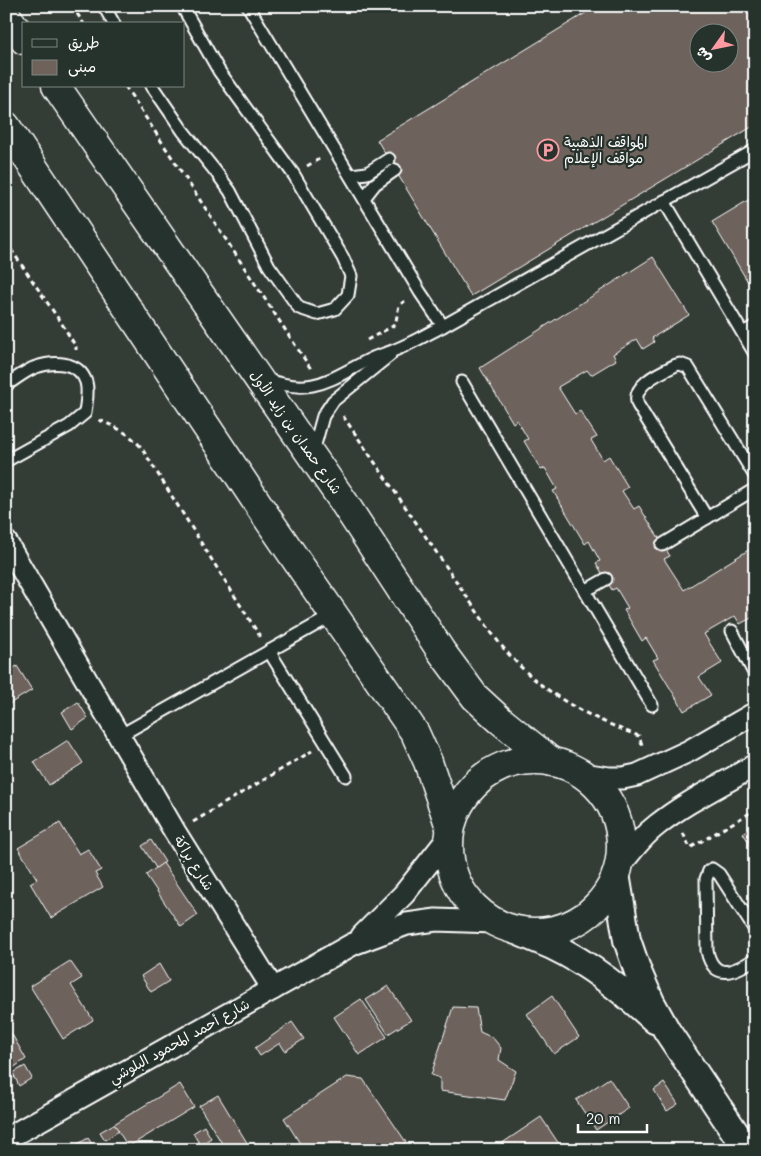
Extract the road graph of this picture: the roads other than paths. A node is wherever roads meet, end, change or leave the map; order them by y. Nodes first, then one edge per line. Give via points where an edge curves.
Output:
1 (104, 6) edge
2 (182, 6) edge
3 (248, 6) edge
4 (6, 15) edge
5 (113, 22) edge
6 (22, 37) edge
7 (57, 88) edge
8 (153, 88) edge
9 (6, 126) edge
10 (755, 150) edge
11 (350, 175) junction
12 (364, 198) junction
13 (664, 201) junction
14 (443, 326) junction
15 (755, 326) edge
16 (743, 333) junction
17 (395, 350) junction
18 (755, 354) edge
19 (258, 377) junction
20 (462, 382) dead end
21 (6, 385) edge
22 (312, 456) junction
23 (6, 461) edge
24 (755, 476) edge
25 (755, 489) edge
26 (707, 518) junction
27 (6, 542) edge
28 (662, 545) dead end
29 (606, 579) dead end
30 (585, 591) junction
31 (333, 614) junction
32 (732, 631) dead end
33 (269, 651) junction
34 (755, 675) edge
35 (652, 704) dead end
36 (755, 713) edge
37 (119, 736) junction
38 (552, 762) junction
39 (755, 765) edge
40 (582, 774) junction
41 (346, 776) dead end
42 (450, 832) junction
43 (617, 871) junction
44 (501, 925) junction
45 (755, 930) edge
46 (353, 944) junction
47 (755, 959) edge
48 (273, 989) junction
49 (667, 1031) junction
50 (6, 1139) edge
51 (746, 1150) edge

1 - 5 lane
2 - 8 lane via 219,72 280,154 343,258 351,276 348,295 336,309 317,314 299,308 268,266 230,191
3 - 11 lane
4 - 6 main road
7 - 19 main road, شارع حمدان بن زايد الأول
9 - 31 main road
10 - 13 lane
11 - 12 lane
11 - 12 lane via 392,165
12 - 14 lane
13 - 14 lane
13 - 16 lane
14 - 17 lane
15 - 16 lane
16 - 18 lane
17 - 19 lane via 316,386 292,387
17 - 22 lane via 333,401 323,416
19 - 22 main road, شارع حمدان بن زايد الأول
20 - 30 lane
21 - 23 lane via 35,367 60,362 76,368 86,381 87,395 85,413 69,426
22 - 38 main road, شارع حمدان بن زايد الأول via 474,697
24 - 26 lane via 688,367 676,365 640,387 636,395 638,405
25 - 26 lane
26 - 28 lane
27 - 37 street, شارع براكة
29 - 30 lane
30 - 35 lane
31 - 33 lane
31 - 42 main road via 415,733 428,762
32 - 34 lane
33 - 37 lane
33 - 41 lane
36 - 40 street via 689,751 637,775 623,778
37 - 48 street, شارع براكة
38 - 40 main road
38 - 42 main road via 525,760 500,767 477,782 460,802
39 - 43 street via 656,825 634,847
40 - 43 main road via 598,788 618,826 621,846
42 - 44 main road via 450,862 458,886 473,907
42 - 46 street, شارع أحمد المحمود البلوشي via 404,894
43 - 44 main road via 600,903 574,923 542,932
43 - 49 street via 627,940 651,1002
44 - 46 street, شارع أحمد المحمود البلوشي via 436,920 379,933
44 - 49 street via 553,947 594,971
45 - 47 lane via 719,874 709,871 706,879 709,958 724,971 732,971
46 - 48 street, شارع أحمد المحمود البلوشي
48 - 50 street, شارع أحمد المحمود البلوشي
49 - 51 street

